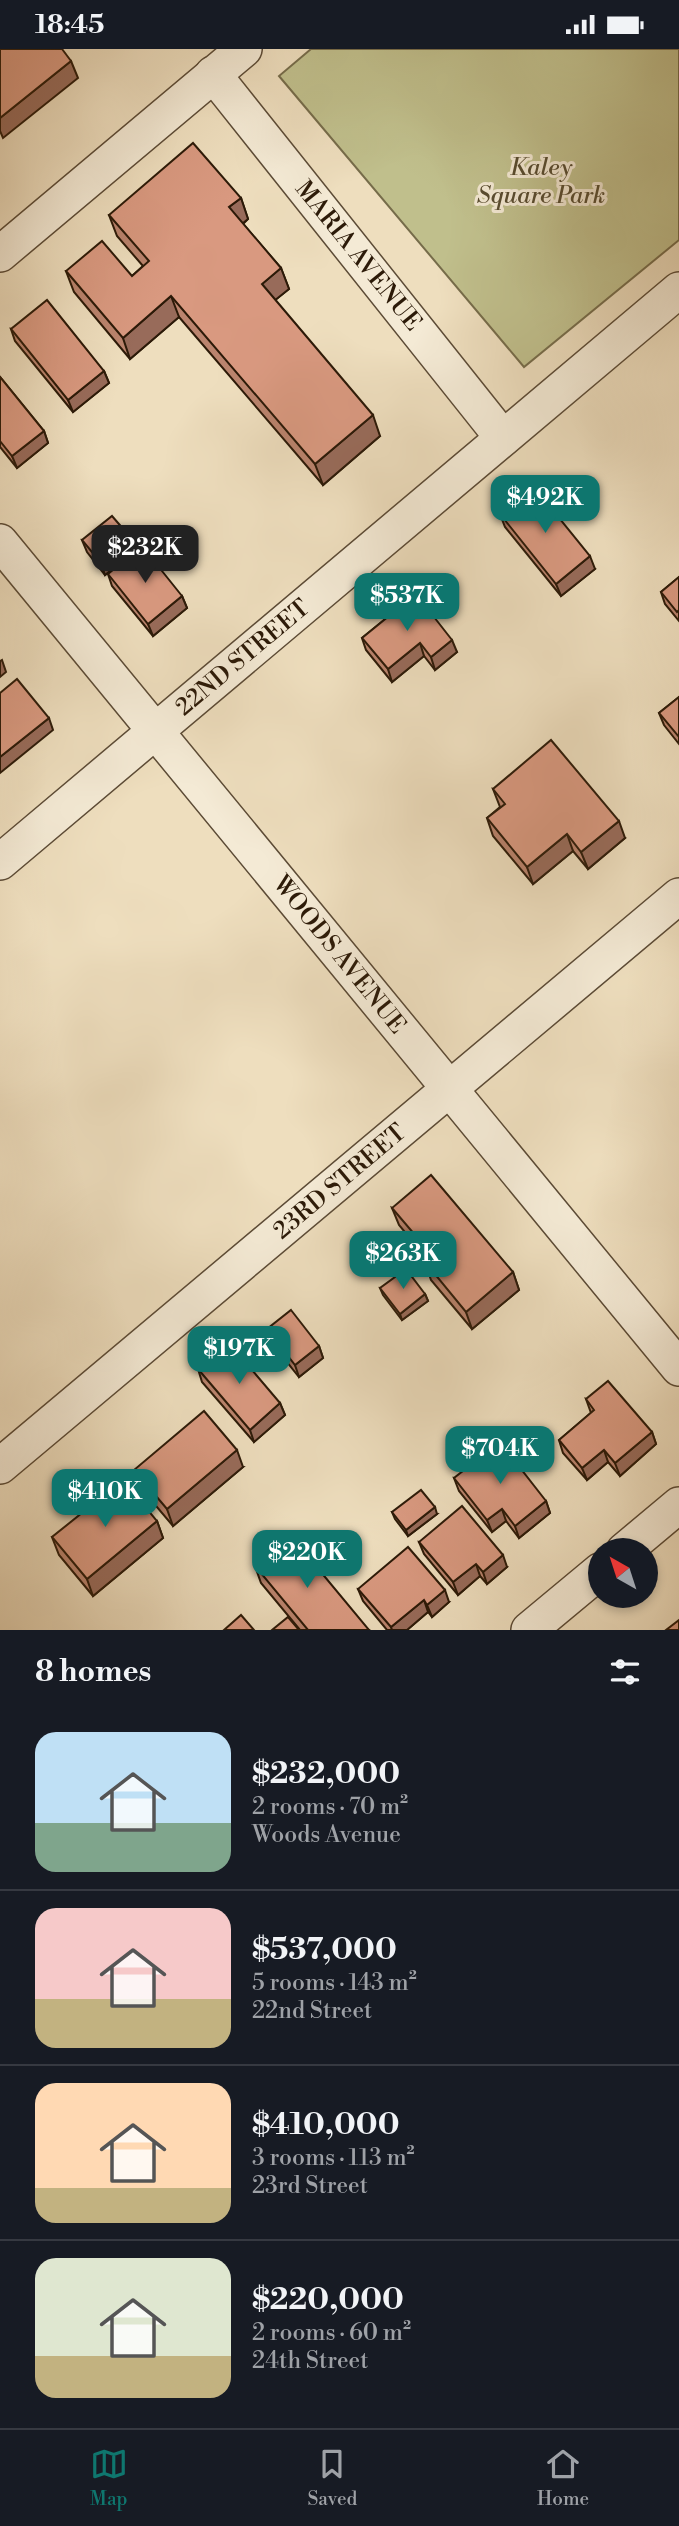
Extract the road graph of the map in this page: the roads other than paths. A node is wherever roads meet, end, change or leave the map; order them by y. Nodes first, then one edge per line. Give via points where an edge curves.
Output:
1 (244, 49) edge
2 (213, 74) junction
3 (0, 254) edge
4 (679, 291) edge
5 (503, 438) junction
6 (0, 543) edge
7 (157, 731) junction
8 (0, 862) edge
9 (679, 896) edge
10 (450, 1090) junction
11 (679, 1368) edge
12 (0, 1466) edge
13 (679, 1505) edge
14 (640, 1538) edge
15 (588, 1581) edge
16 (529, 1630) edge

1 - 2 street
2 - 3 street
2 - 5 street, MARIA AVENUE
4 - 5 street, 22ND STREET
5 - 7 street, 22ND STREET
6 - 7 street, WOODS AVENUE
7 - 8 street, 22ND STREET
7 - 10 street, WOODS AVENUE
9 - 10 street, 23RD STREET
10 - 11 street, WOODS AVENUE
10 - 12 street, 23RD STREET
13 - 14 street
15 - 16 street

